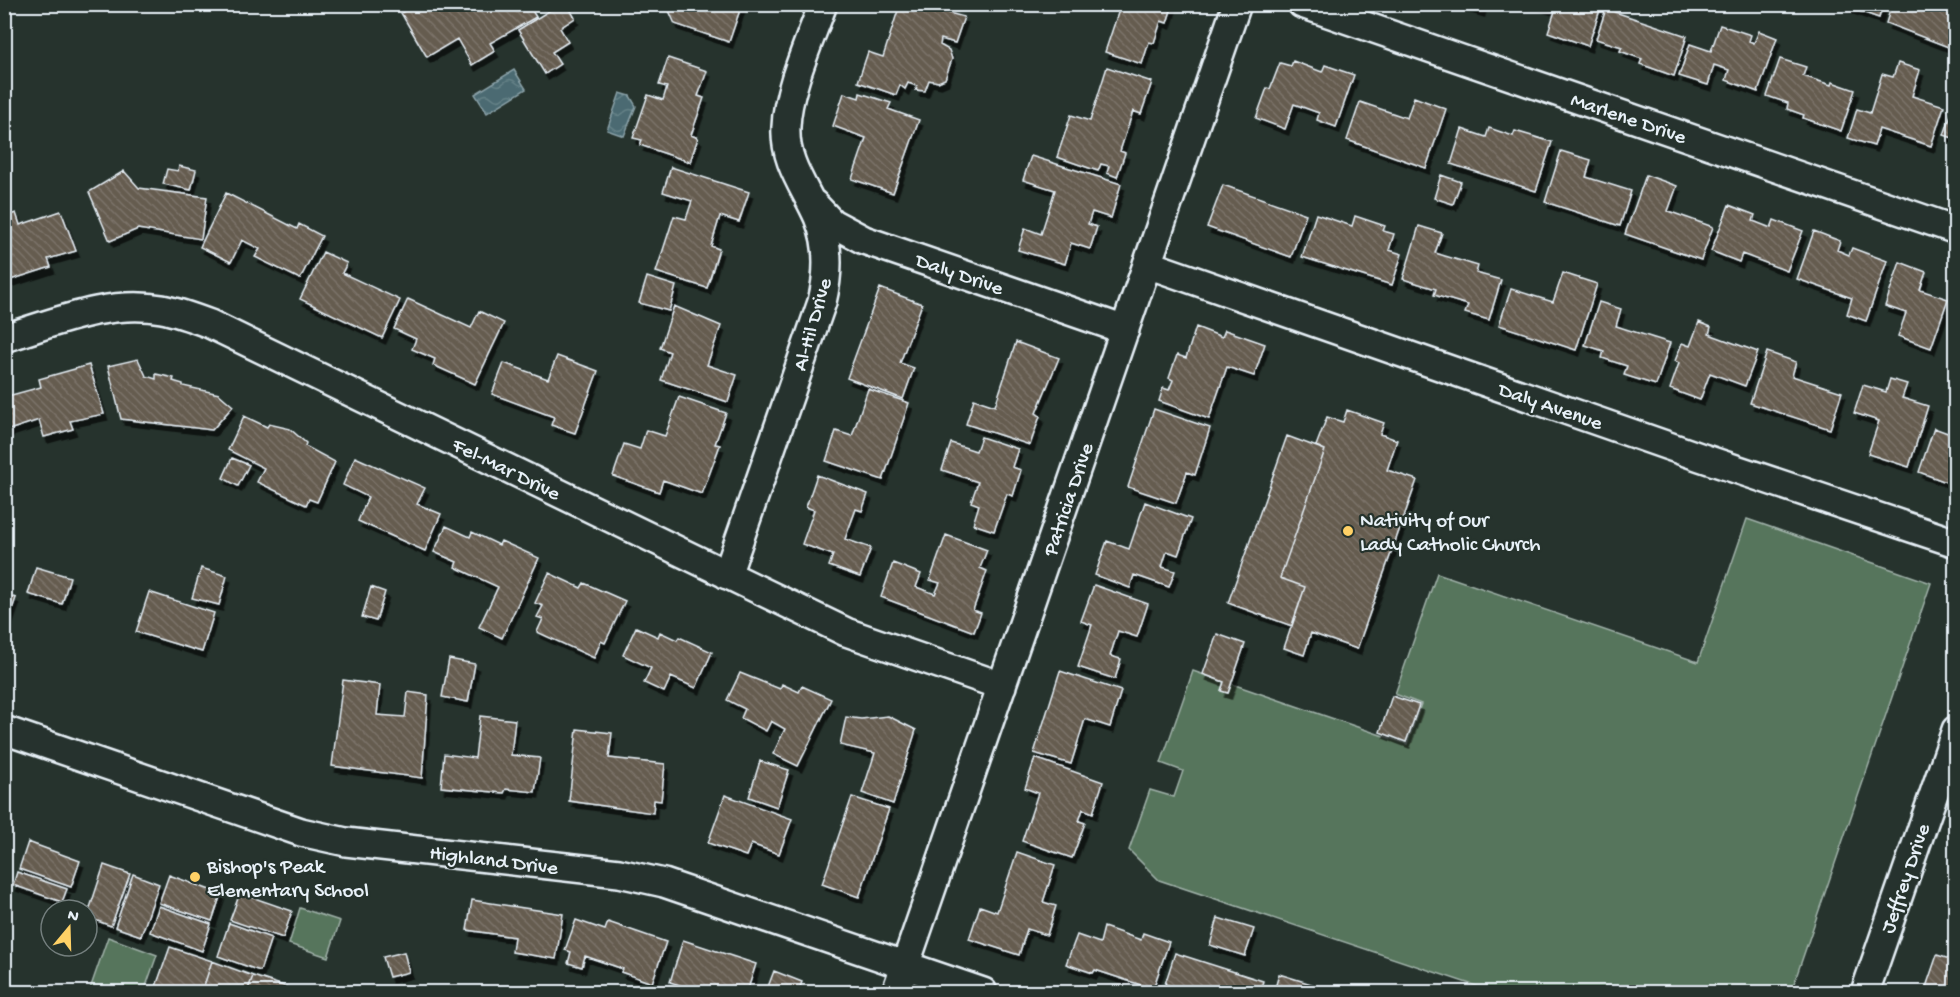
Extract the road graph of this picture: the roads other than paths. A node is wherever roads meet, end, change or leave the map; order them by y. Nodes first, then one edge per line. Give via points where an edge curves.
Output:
1 (822, 4) edge
2 (1237, 4) edge
3 (1302, 4) edge
4 (807, 197) junction
5 (1956, 230) edge
6 (1148, 264) junction
7 (1125, 330) junction
8 (4, 338) edge
9 (1956, 543) edge
10 (727, 575) junction
11 (1002, 686) junction
12 (4, 730) edge
13 (1956, 730) edge
14 (905, 966) junction
15 (896, 993) edge
16 (983, 993) edge
17 (1865, 993) edge

1 - 4 street, Al-Hil Drive via 792,92 786,128 791,164
2 - 6 street, Patricia Drive
3 - 5 street, Marlene Drive
4 - 7 street, Daly Drive via 832,223 864,240
4 - 10 street, Al-Hil Drive via 825,237 827,281
6 - 7 street, Patricia Drive
6 - 9 street, Daly Avenue
7 - 11 street, Patricia Drive
8 - 10 street, Fel-Mar Drive via 107,308 160,308 186,314
10 - 11 street, Fel-Mar Drive via 846,632
11 - 14 street, Patricia Drive
12 - 14 street, Highland Drive via 301,832 345,842 619,873 664,883
13 - 17 street, Jeffrey Drive
14 - 15 street, Patricia Drive
14 - 16 street, Highland Drive

